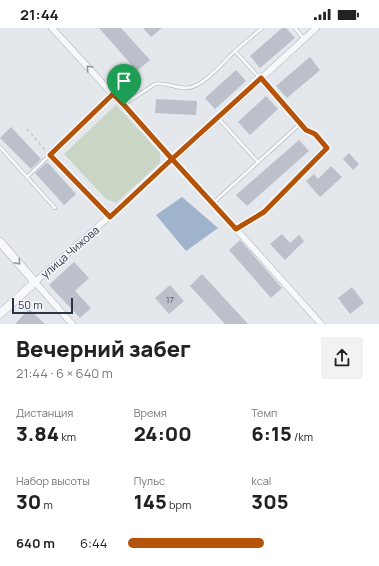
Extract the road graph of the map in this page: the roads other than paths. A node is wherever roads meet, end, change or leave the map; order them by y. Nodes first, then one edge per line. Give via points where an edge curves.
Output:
1 (52, 28) edge
2 (262, 28) edge
3 (295, 28) edge
4 (316, 28) edge
5 (304, 39) junction
6 (235, 51) junction
7 (261, 78) junction
8 (113, 94) junction
9 (124, 105) junction
10 (217, 117) junction
11 (301, 123) junction
12 (0, 147) edge
13 (172, 159) junction
14 (258, 162) junction
15 (27, 177) junction
16 (213, 203) junction
17 (55, 208) dead end
18 (236, 229) junction
19 (0, 242) edge
20 (35, 282) junction
21 (0, 314) edge
22 (72, 324) edge
23 (321, 324) edge

8 -> 1 street
2 - 6 lane
3 - 5 lane
4 - 5 street, улица Чижова
5 - 7 street, улица Чижова
6 - 7 lane
6 - 9 lane via 201,83 186,88 161,82
7 - 10 street, улица Чижова
7 - 11 lane
8 - 9 street
8 - 15 lane
9 - 13 street
10 - 13 street, улица Чижова
10 - 14 lane
11 - 14 lane
11 - 18 lane via 327,148 264,212
12 - 15 lane
13 - 16 lane
13 - 20 street, улица Чижова
14 - 16 lane
15 - 17 lane
16 - 18 lane
18 - 23 street
19 -> 20 street
20 - 21 street, улица Чижова
20 - 22 street

